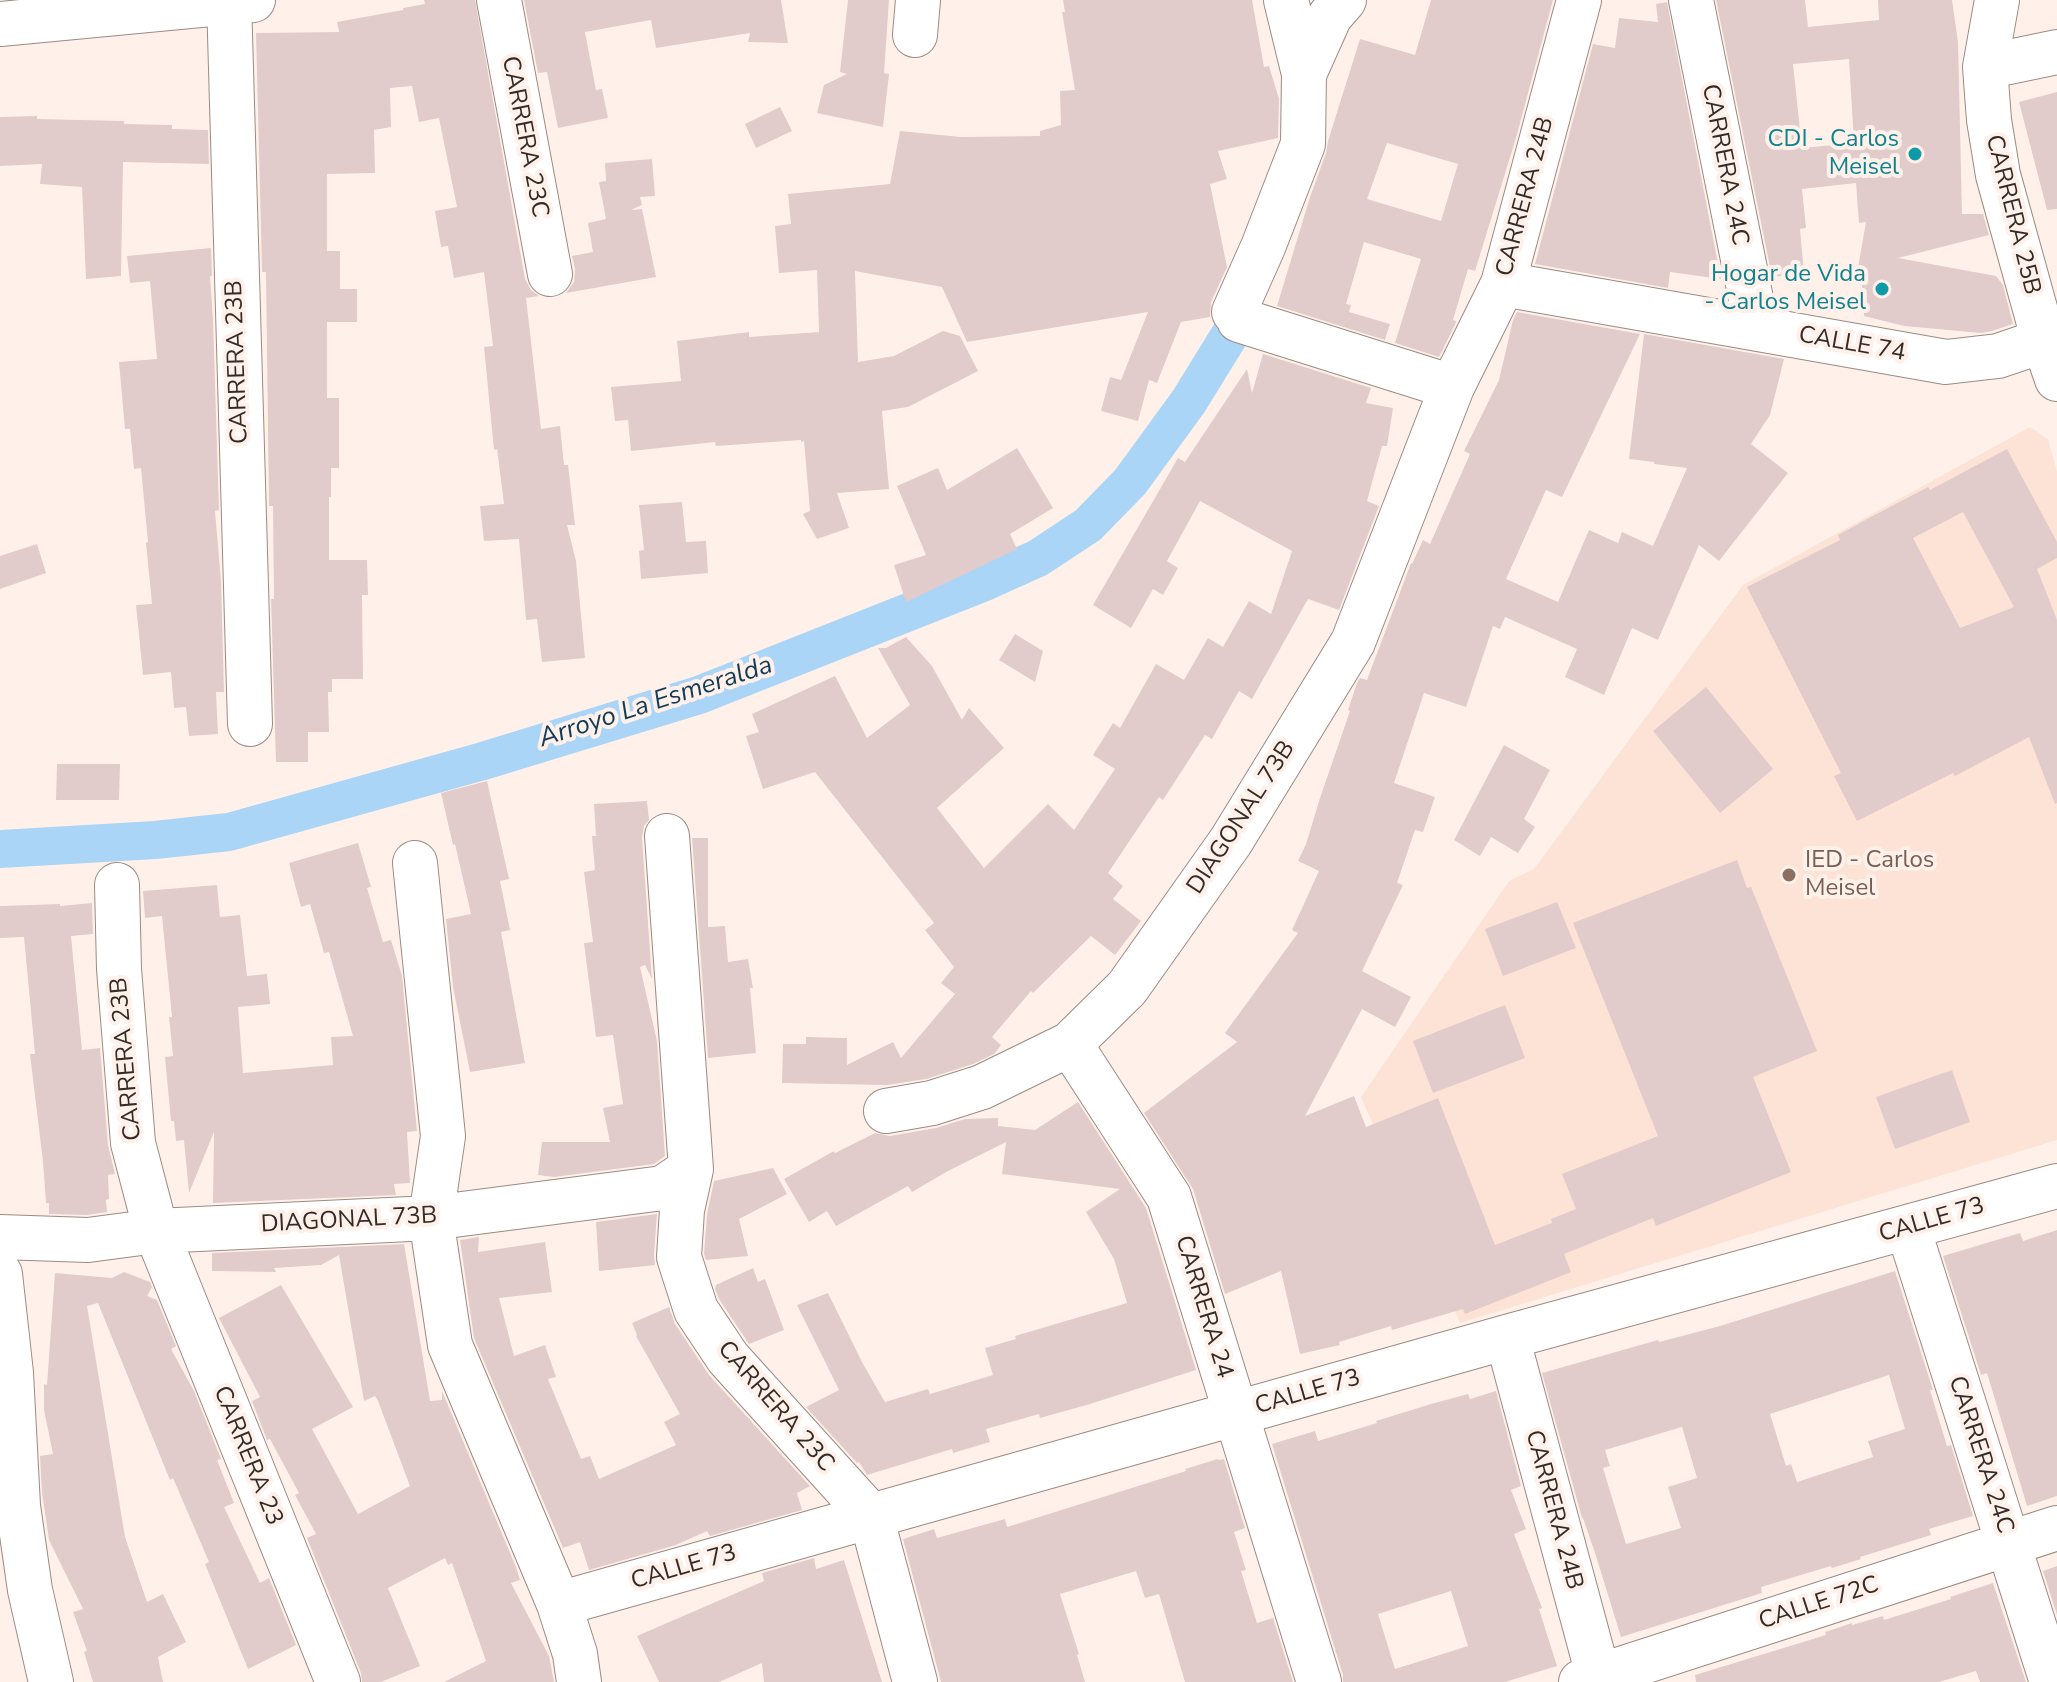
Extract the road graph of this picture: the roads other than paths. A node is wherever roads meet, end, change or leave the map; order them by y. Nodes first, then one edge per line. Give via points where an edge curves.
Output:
1 (499, 0) edge
2 (1286, 0) edge
3 (1344, 0) edge
4 (1579, 0) edge
5 (1691, 0) edge
6 (1997, 0) edge
7 (237, 1) edge
8 (0, 24) edge
9 (2057, 52) edge
10 (1985, 67) junction
11 (1304, 74) junction
12 (550, 274) dead end
13 (1503, 284) junction
14 (1757, 329) junction
15 (2053, 352) edge
16 (1452, 387) junction
17 (250, 724) dead end
18 (667, 836) dead end
19 (415, 863) dead end
20 (117, 885) dead end
21 (1070, 1044) junction
22 (886, 1111) dead end
23 (691, 1169) junction
24 (2057, 1186) edge
25 (431, 1218) junction
26 (1908, 1228) junction
27 (156, 1231) junction
28 (0, 1237) edge
29 (0, 1274) edge
30 (1507, 1337) junction
31 (1236, 1414) junction
32 (871, 1516) junction
33 (2057, 1528) edge
34 (2008, 1544) junction
35 (559, 1604) junction
36 (1593, 1680) edge
37 (51, 1682) edge
38 (338, 1682) edge
39 (579, 1682) edge
40 (915, 1682) edge
41 (1319, 1682) edge
42 (2052, 1682) edge

1 - 12 street, CARRERA 23C
2 - 11 street
3 - 11 street via 1330,16
4 - 13 street, CARRERA 24B
5 - 14 street, CARRERA 24C
6 - 10 street, CARRERA 25B
7 - 8 street
7 - 17 street, CARRERA 23B
9 - 10 street
10 - 15 street, CARRERA 25B via 1998,175
11 - 16 street via 1303,144 1237,316
13 - 14 street, CALLE 74
13 - 16 street, CARRERA 24B
14 - 15 street, CALLE 74 via 1946,362
16 - 21 street, DIAGONAL 73B via 1353,642 1223,853 1127,988
18 - 23 street, CARRERA 23C
19 - 25 street via 443,1136
20 - 27 street, CARRERA 23B via 133,1143
21 - 22 street, DIAGONAL 73B via 982,1087
21 - 31 street, CARRERA 24 via 1169,1197
23 - 25 street, DIAGONAL 73B via 663,1188
23 - 32 street, CARRERA 23C via 679,1257 696,1310 728,1358
24 - 26 street, CALLE 73
25 - 27 street, DIAGONAL 73B
25 - 35 street via 450,1345
26 - 30 street, CALLE 73
26 - 34 street, CARRERA 24C
27 - 28 street, DIAGONAL 73B via 88,1240
27 - 38 street, CARRERA 23
29 - 37 street via 18,1506
30 - 31 street, CALLE 73
30 - 36 street, CARRERA 24B
31 - 32 street, CALLE 73
31 - 41 street, CARRERA 24
32 - 35 street, CALLE 73
32 - 40 street, CARRERA 23C
33 - 34 street, CALLE 72C
34 - 36 street, CALLE 72C
34 - 42 street, CARRERA 24C
35 - 39 street

